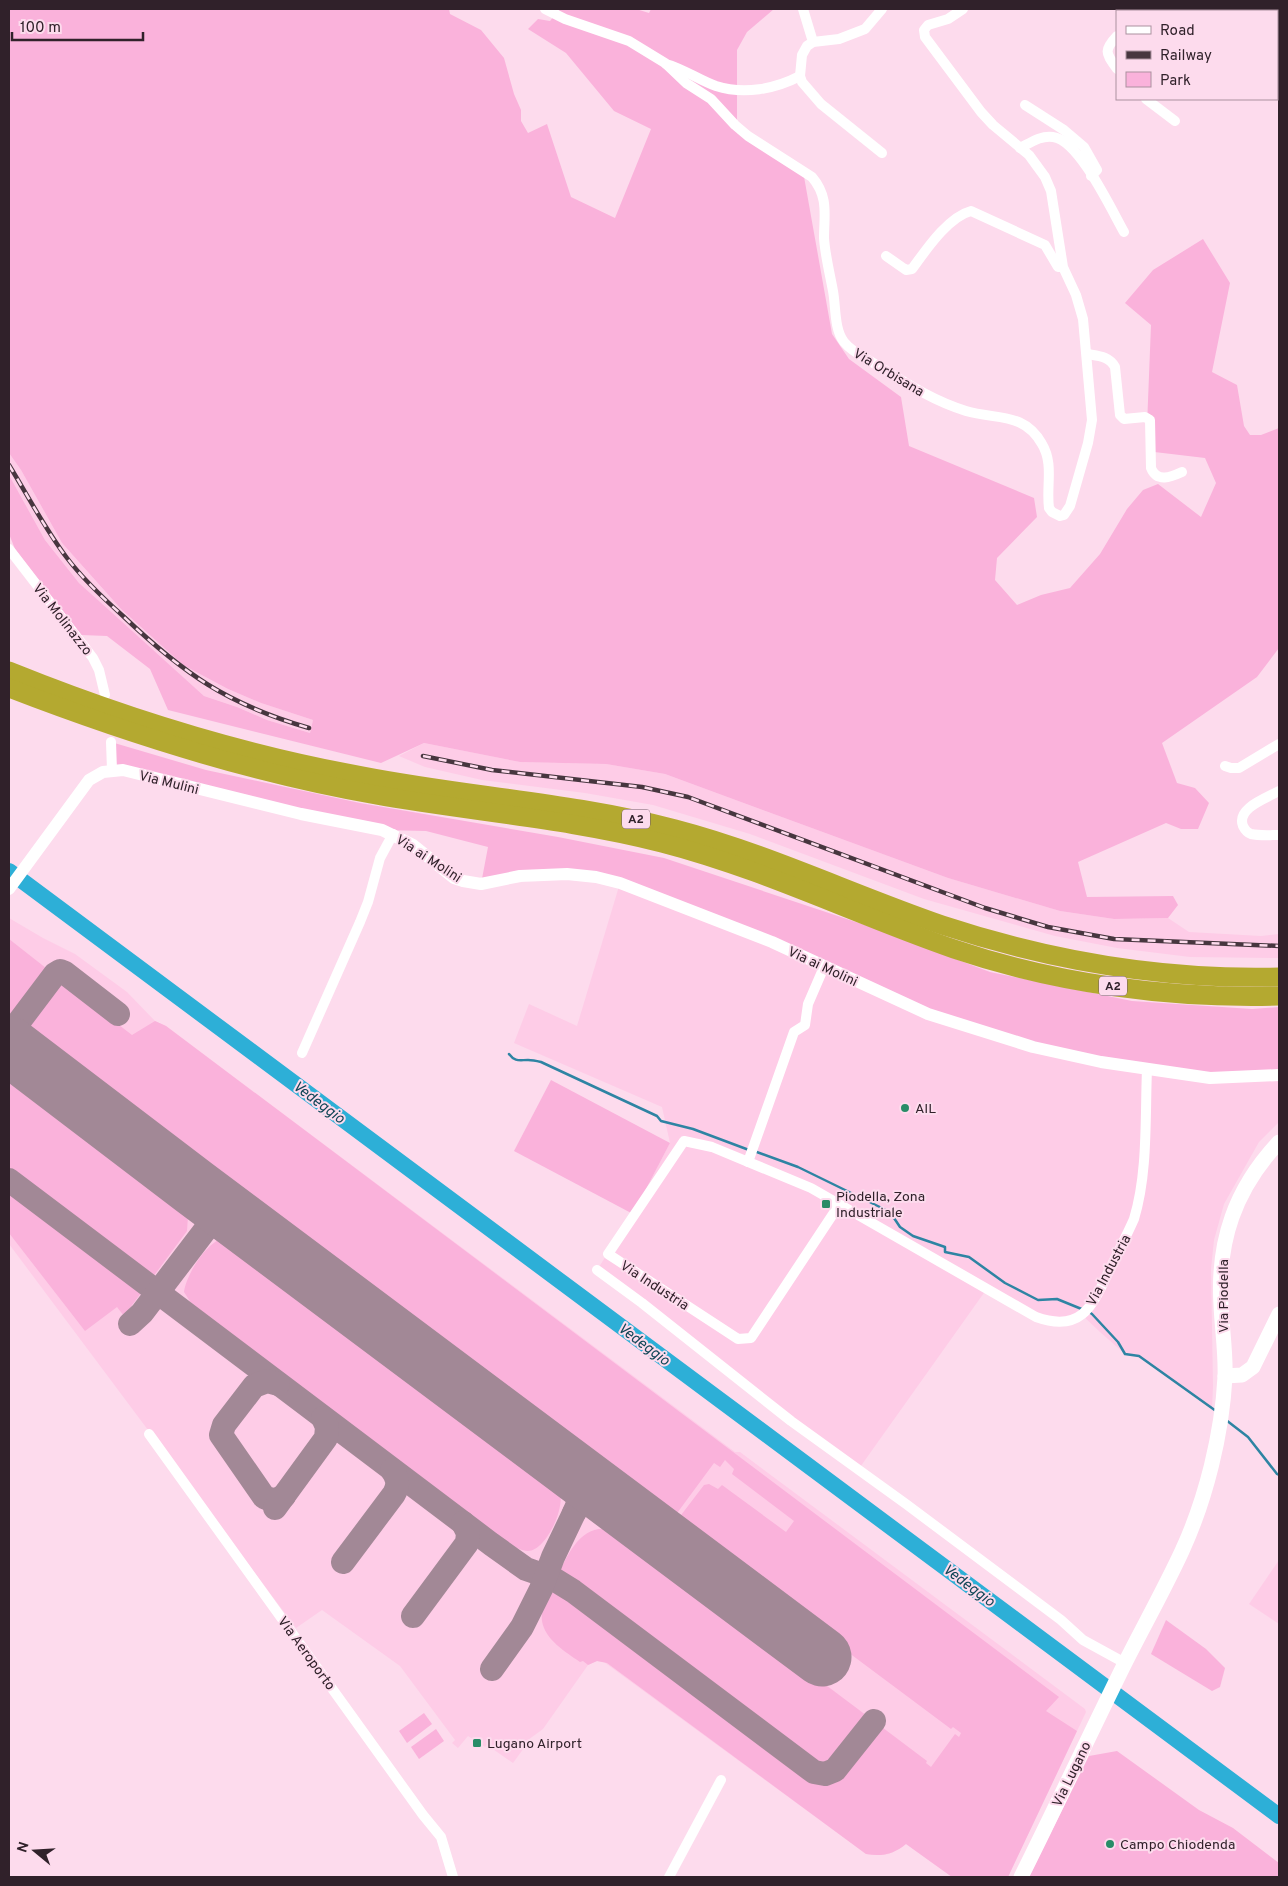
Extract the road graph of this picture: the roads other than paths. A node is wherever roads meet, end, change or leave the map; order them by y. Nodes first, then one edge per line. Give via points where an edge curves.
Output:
1 (545, 9) edge
2 (804, 9) edge
3 (882, 9) edge
4 (963, 9) edge
5 (1116, 37) edge
6 (814, 42) junction
7 (665, 63) junction
8 (1116, 67) edge
9 (800, 76) junction
10 (1147, 100) edge
11 (1025, 105) dead end
12 (1175, 121) dead end
13 (1020, 148) junction
14 (882, 153) dead end
15 (1091, 176) junction
16 (1124, 232) dead end
17 (886, 256) dead end
18 (1063, 267) junction
19 (1086, 354) junction
20 (1182, 472) dead end
21 (9, 549) edge
22 (9, 671) edge
23 (9, 688) edge
24 (105, 695) dead end
25 (111, 742) dead end
26 (1279, 744) edge
27 (1225, 766) dead end
28 (112, 770) junction
29 (1279, 791) edge
30 (388, 832) junction
31 (1279, 835) edge
32 (9, 889) edge
33 (824, 967) junction
34 (1279, 977) edge
35 (1279, 996) edge
36 (302, 1053) dead end
37 (1147, 1069) junction
38 (1279, 1074) edge
39 (1279, 1142) edge
40 (748, 1162) junction
41 (839, 1204) junction
42 (597, 1270) dead end
43 (1279, 1314) edge
44 (1225, 1376) junction
45 (1220, 1416) joint
46 (149, 1434) dead end
47 (1124, 1666) junction
48 (721, 1780) dead end
49 (453, 1877) edge
50 (669, 1877) edge
51 (1021, 1877) edge

1 - 7 street, Via Orbisana via 629,41
2 - 6 street
3 - 6 street via 865,29 839,39
4 - 13 street, Via Orbisana via 948,19 928,25 924,30 925,37 981,112
5 - 8 street via 1107,51
6 - 9 street via 802,55
7 - 9 street via 717,86 741,89 772,88
7 - 19 street, Via Orbisana via 686,83 711,99 748,136 806,172 816,182 824,203 824,239 836,318 844,342 925,394 967,411 1027,426 1046,453 1050,508 1060,516 1070,506 1092,420
9 - 14 street via 821,104
10 - 12 street
11 - 15 street via 1084,147 1097,170
13 - 15 street via 1046,136 1058,138 1069,144
13 - 18 street, Via Orbisana via 1048,183
15 - 16 street
17 - 18 street, Via Orbisana via 906,270 912,269 943,231 971,211 1045,245 1058,266
18 - 19 street, Via Orbisana via 1081,311
19 - 20 street via 1112,361 1120,415 1124,419 1145,417 1150,420 1153,473 1159,478
21 - 24 street, Via Molinazzo via 94,658
22 - 34 highway, A2 via 132,717 270,756 361,776 556,805 673,828 767,857 941,924 1023,949 1154,972 1215,977
23 - 35 highway, A2 via 127,732 268,772 373,795 589,828 663,843 757,872 892,926 1014,966 1130,988 1205,995
25 - 28 street
26 - 27 street via 1239,768
28 - 30 street, Via Mulini via 128,771
28 - 32 street via 89,780
29 - 31 street via 1247,810 1242,823 1244,830 1251,834
30 - 33 street, Via ai Molini via 413,844 454,878 463,881 481,884 520,876 567,874 596,877 620,883 772,942
30 - 36 street via 368,902
33 - 37 street, Via ai Molini via 928,1014 1033,1047
33 - 40 street via 808,1004 805,1025 794,1032
37 - 38 street, Via ai Molini via 1210,1078
37 - 41 street, Via Industria via 1142,1177 1134,1219 1090,1307 1067,1322 1052,1323 1036,1317
39 - 44 main road, Via Piodella via 1261,1161 1245,1187 1224,1244 1220,1273
40 - 41 street, Via Industria via 811,1188
40 - 41 street, Via Industria via 712,1147 684,1141 608,1254 738,1339 751,1338
42 - 47 street via 792,1422 906,1504 1083,1640
43 - 44 main road via 1253,1367 1242,1375
44 - 45 main road, Via Piodella
45 - 47 main road, Via Lugano via 1209,1475 1198,1511 1183,1550
46 - 49 street, Via Aeroporto via 441,1837
47 - 51 main road, Via Lugano
48 - 50 street

